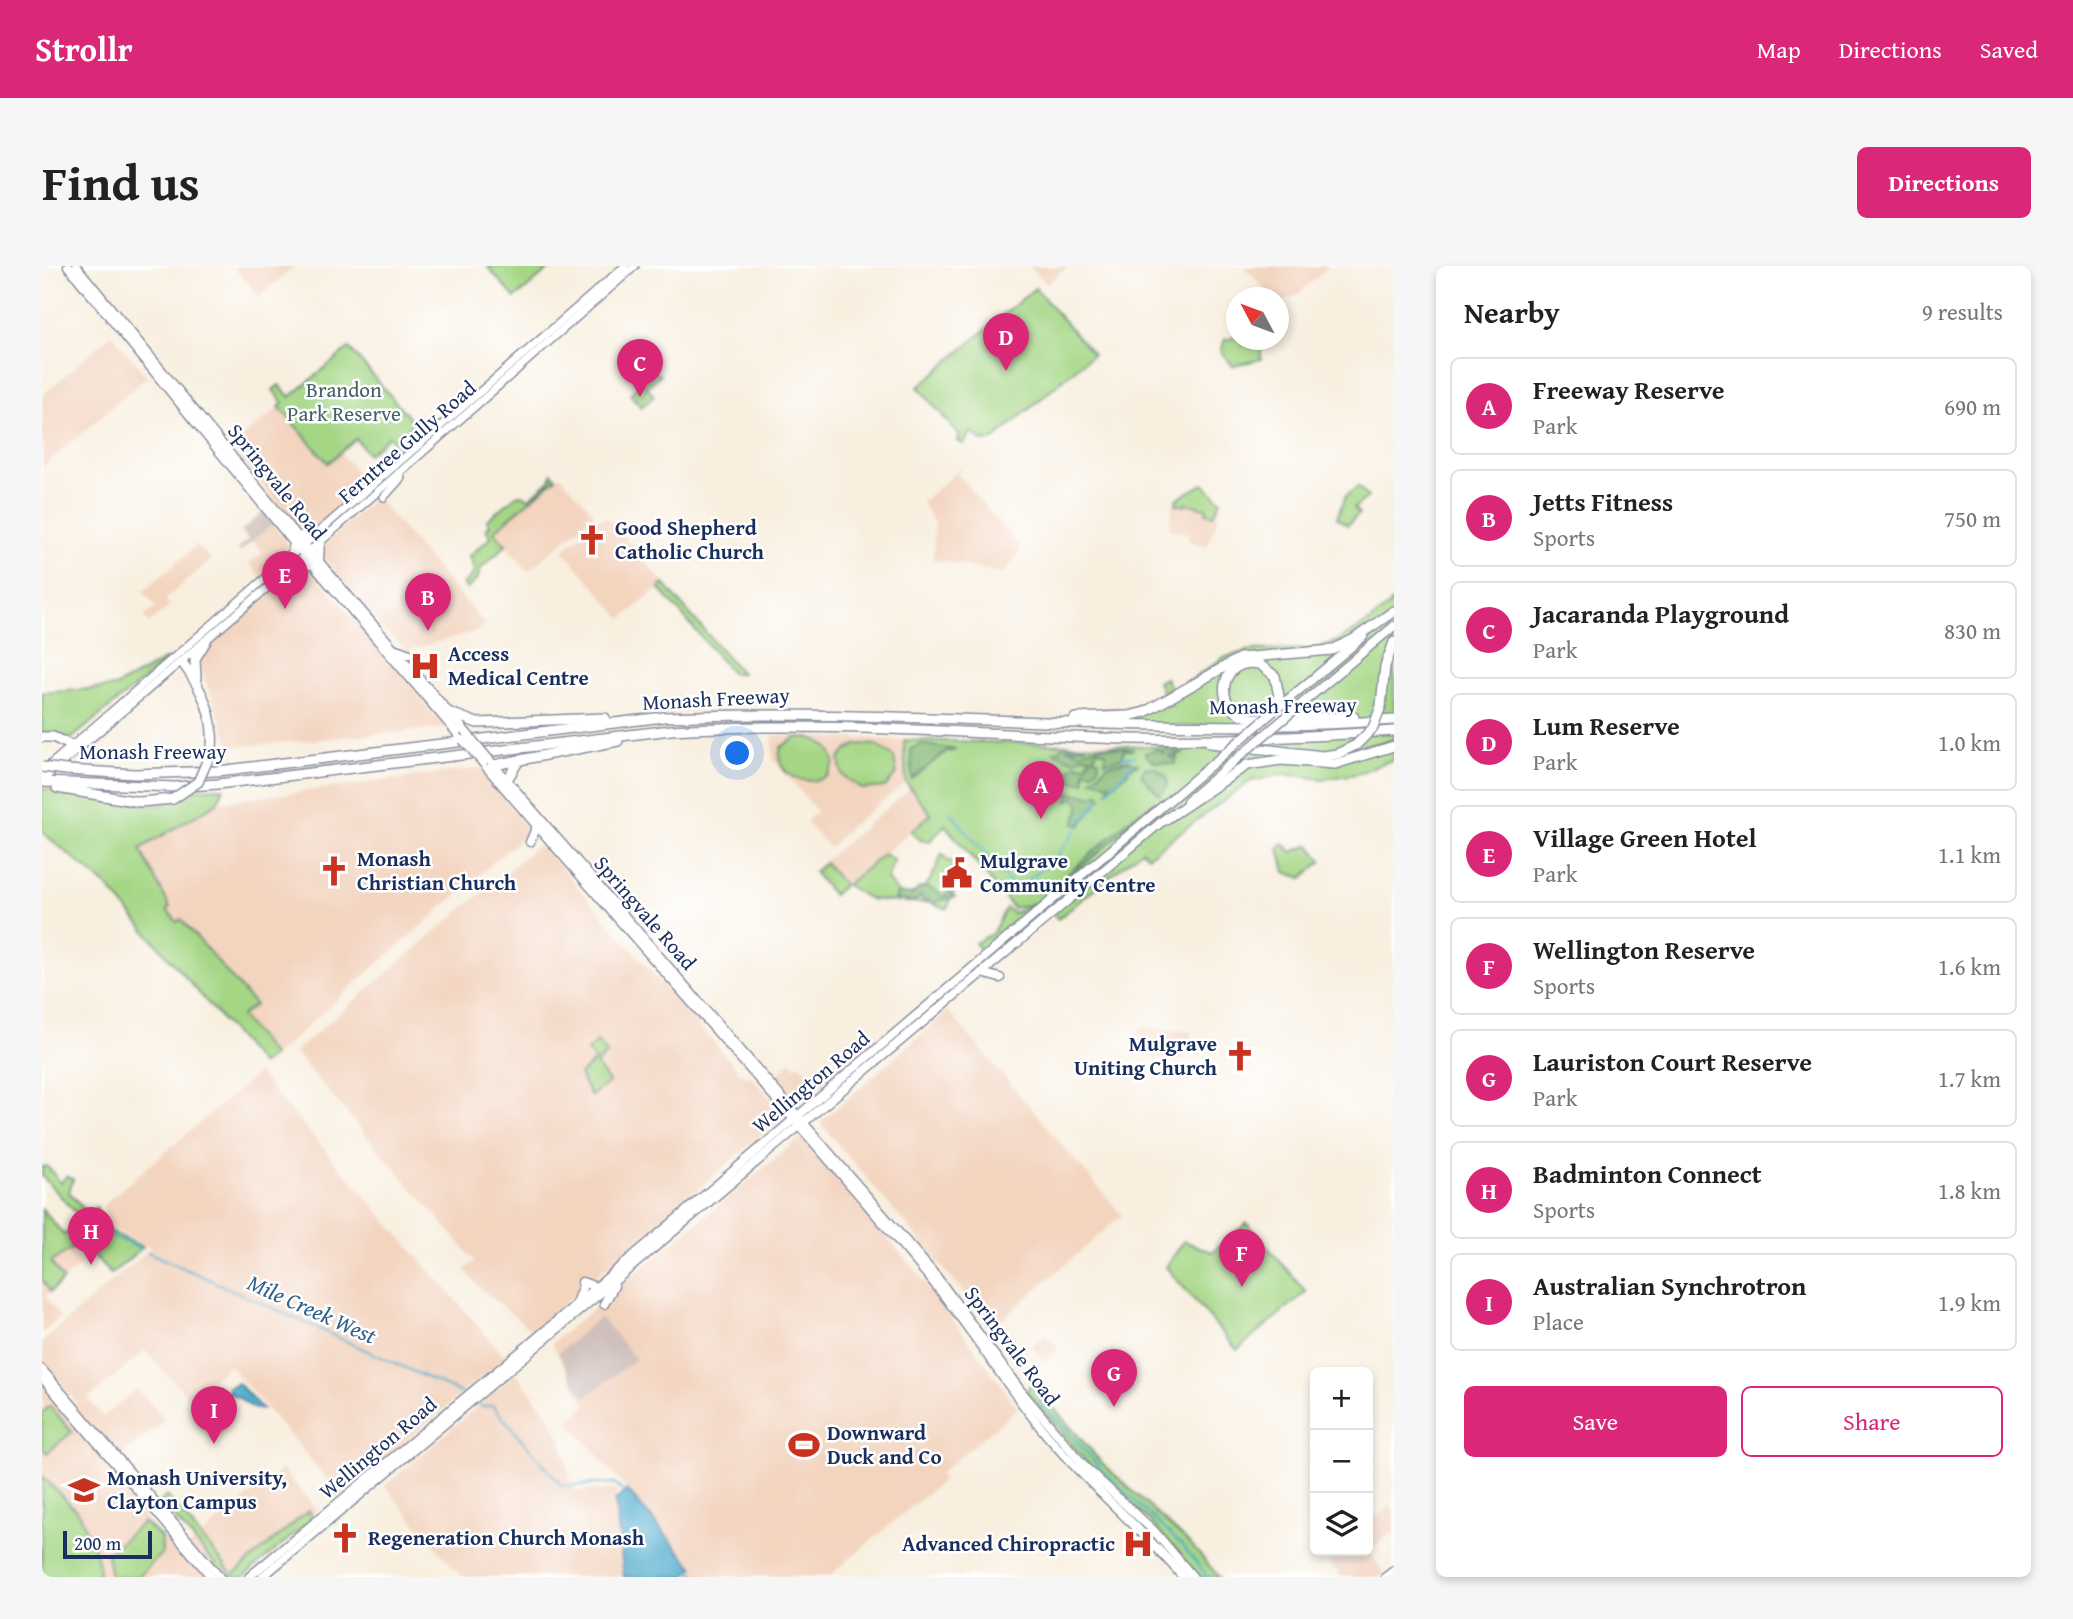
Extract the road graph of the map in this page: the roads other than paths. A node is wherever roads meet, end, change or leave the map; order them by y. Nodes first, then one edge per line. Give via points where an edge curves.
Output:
1 (68, 266) edge
2 (76, 266) edge
3 (625, 266) edge
4 (635, 266) edge
5 (596, 296) junction
6 (399, 473) junction
7 (372, 497) junction
8 (318, 539) junction
9 (302, 547) junction
10 (293, 561) junction
11 (316, 563) junction
12 (273, 578) junction
13 (1394, 611) edge
14 (361, 616) junction
15 (1394, 626) edge
16 (206, 641) junction
17 (1394, 642) edge
18 (391, 646) junction
19 (410, 654) dead end
20 (394, 659) junction
21 (182, 662) junction
22 (392, 669) dead end
23 (196, 681) junction
24 (448, 712) junction
25 (1271, 713) junction
26 (664, 717) junction
27 (1394, 719) edge
28 (1024, 720) junction
29 (491, 723) junction
30 (671, 730) junction
31 (1394, 731) edge
32 (462, 732) junction
33 (42, 737) edge
34 (1129, 739) junction
35 (72, 746) junction
36 (1394, 746) edge
37 (519, 760) junction
38 (488, 764) junction
39 (42, 770) edge
40 (507, 780) junction
41 (47, 783) edge
42 (1163, 821) junction
43 (537, 825) junction
44 (530, 842) dead end
45 (592, 880) junction
46 (1051, 908) junction
47 (981, 974) junction
48 (1000, 978) dead end
49 (825, 1106) junction
50 (787, 1107) junction
51 (799, 1114) junction
52 (803, 1125) junction
53 (812, 1130) junction
54 (777, 1133) junction
55 (792, 1134) junction
56 (811, 1141) junction
57 (613, 1283) junction
58 (596, 1287) junction
59 (589, 1304) junction
60 (575, 1305) junction
61 (972, 1330) junction
62 (516, 1355) junction
63 (502, 1367) junction
64 (42, 1368) edge
65 (42, 1378) edge
66 (395, 1461) junction
67 (152, 1505) junction
68 (323, 1521) junction
69 (1394, 1570) edge
70 (211, 1577) edge
71 (220, 1577) edge
72 (249, 1577) edge
73 (264, 1577) edge
74 (1183, 1577) edge
75 (1193, 1577) edge
76 (1385, 1577) edge

1 - 9 highway, Springvale Road
2 - 9 highway, Springvale Road
3 - 5 main road, Ferntree Gully Road
4 - 5 main road, Ferntree Gully Road
5 - 6 main road, Ferntree Gully Road
5 - 8 main road, Ferntree Gully Road
6 - 7 main road, Ferntree Gully Road
6 - 7 main road via 401,478 385,498
7 - 8 main road, Ferntree Gully Road
8 - 9 highway
8 - 9 main road, Ferntree Gully Road
8 - 11 highway
9 - 10 highway
9 - 10 main road, Ferntree Gully Road
9 - 11 highway, Springvale Road
10 - 11 highway
10 - 12 main road, Ferntree Gully Road
11 - 14 highway, Springvale Road
12 - 16 main road, Ferntree Gully Road
12 - 35 main road, Ferntree Gully Road
13 - 25 highway, Wellington Road
13 - 28 highway via 1332,650 1240,657 1145,712
14 - 18 highway, Springvale Road
14 - 20 highway, Springvale Road
15 - 42 highway, Wellington Road, bridge
16 - 21 main road, Ferntree Gully Road
16 - 23 highway via 194,664
17 - 34 highway, bridge via 1373,728 1356,745 1337,754
18 - 19 highway
18 - 24 highway, Springvale Road
20 - 22 highway
20 - 32 highway, Springvale Road
21 - 23 highway
21 - 41 main road, Ferntree Gully Road
23 - 41 highway, bridge via 209,710 212,750 198,782 173,799 140,802
24 - 29 highway via 468,722
24 - 32 highway, Springvale Road
25 - 27 highway via 1279,691 1273,673 1256,663 1234,669 1226,679 1225,695 1230,706 1244,716
25 - 46 highway, Wellington Road, bridge
26 - 28 highway, Monash Freeway via 812,713
26 - 29 highway
26 - 39 highway, Monash Freeway, bridge via 218,771
27 - 28 highway, Monash Freeway via 1280,726
29 - 32 highway
30 - 34 highway, Monash Freeway via 838,726
30 - 37 highway
30 - 41 highway, Monash Freeway via 175,787
31 - 34 highway, Monash Freeway
32 - 38 highway, Springvale Road, bridge
33 - 35 highway
35 - 39 main road, Ferntree Gully Road
36 - 42 highway via 1335,764 1280,760 1247,765
37 - 38 highway
37 - 40 highway
38 - 40 highway, Springvale Road
38 - 43 highway, Springvale Road
40 - 45 highway, Springvale Road
42 - 46 highway, Wellington Road
43 - 44 highway
43 - 45 highway, Springvale Road
45 - 50 highway, Springvale Road via 639,942
46 - 47 highway, Wellington Road
46 - 51 highway, Wellington Road
47 - 48 highway
47 - 49 highway, Wellington Road
49 - 52 highway, Wellington Road
49 - 53 highway
50 - 51 highway
50 - 51 highway, Springvale Road
50 - 54 highway
51 - 52 highway, Springvale Road
51 - 54 highway, Wellington Road
52 - 53 highway, Springvale Road
52 - 55 highway, Wellington Road
52 - 56 highway, Springvale Road
53 - 61 highway, Springvale Road
54 - 58 highway, Wellington Road
55 - 56 highway
55 - 57 highway, Wellington Road
56 - 61 highway, Springvale Road
57 - 59 highway, Wellington Road
57 - 59 highway via 603,1306
58 - 60 highway, Wellington Road
58 - 60 highway via 582,1285
59 - 66 highway, Wellington Road
60 - 62 highway, Wellington Road
61 - 74 highway, Springvale Road via 1016,1399 1081,1475 1141,1530
61 - 75 highway, Springvale Road via 1089,1472 1155,1532
62 - 63 highway, Wellington Road
62 - 63 highway via 505,1352
63 - 66 highway, Wellington Road
64 - 67 main road
65 - 67 main road
66 - 68 highway, Wellington Road
67 - 70 main road
67 - 71 main road
68 - 72 highway, Wellington Road
68 - 73 highway, Wellington Road
69 - 76 main road

